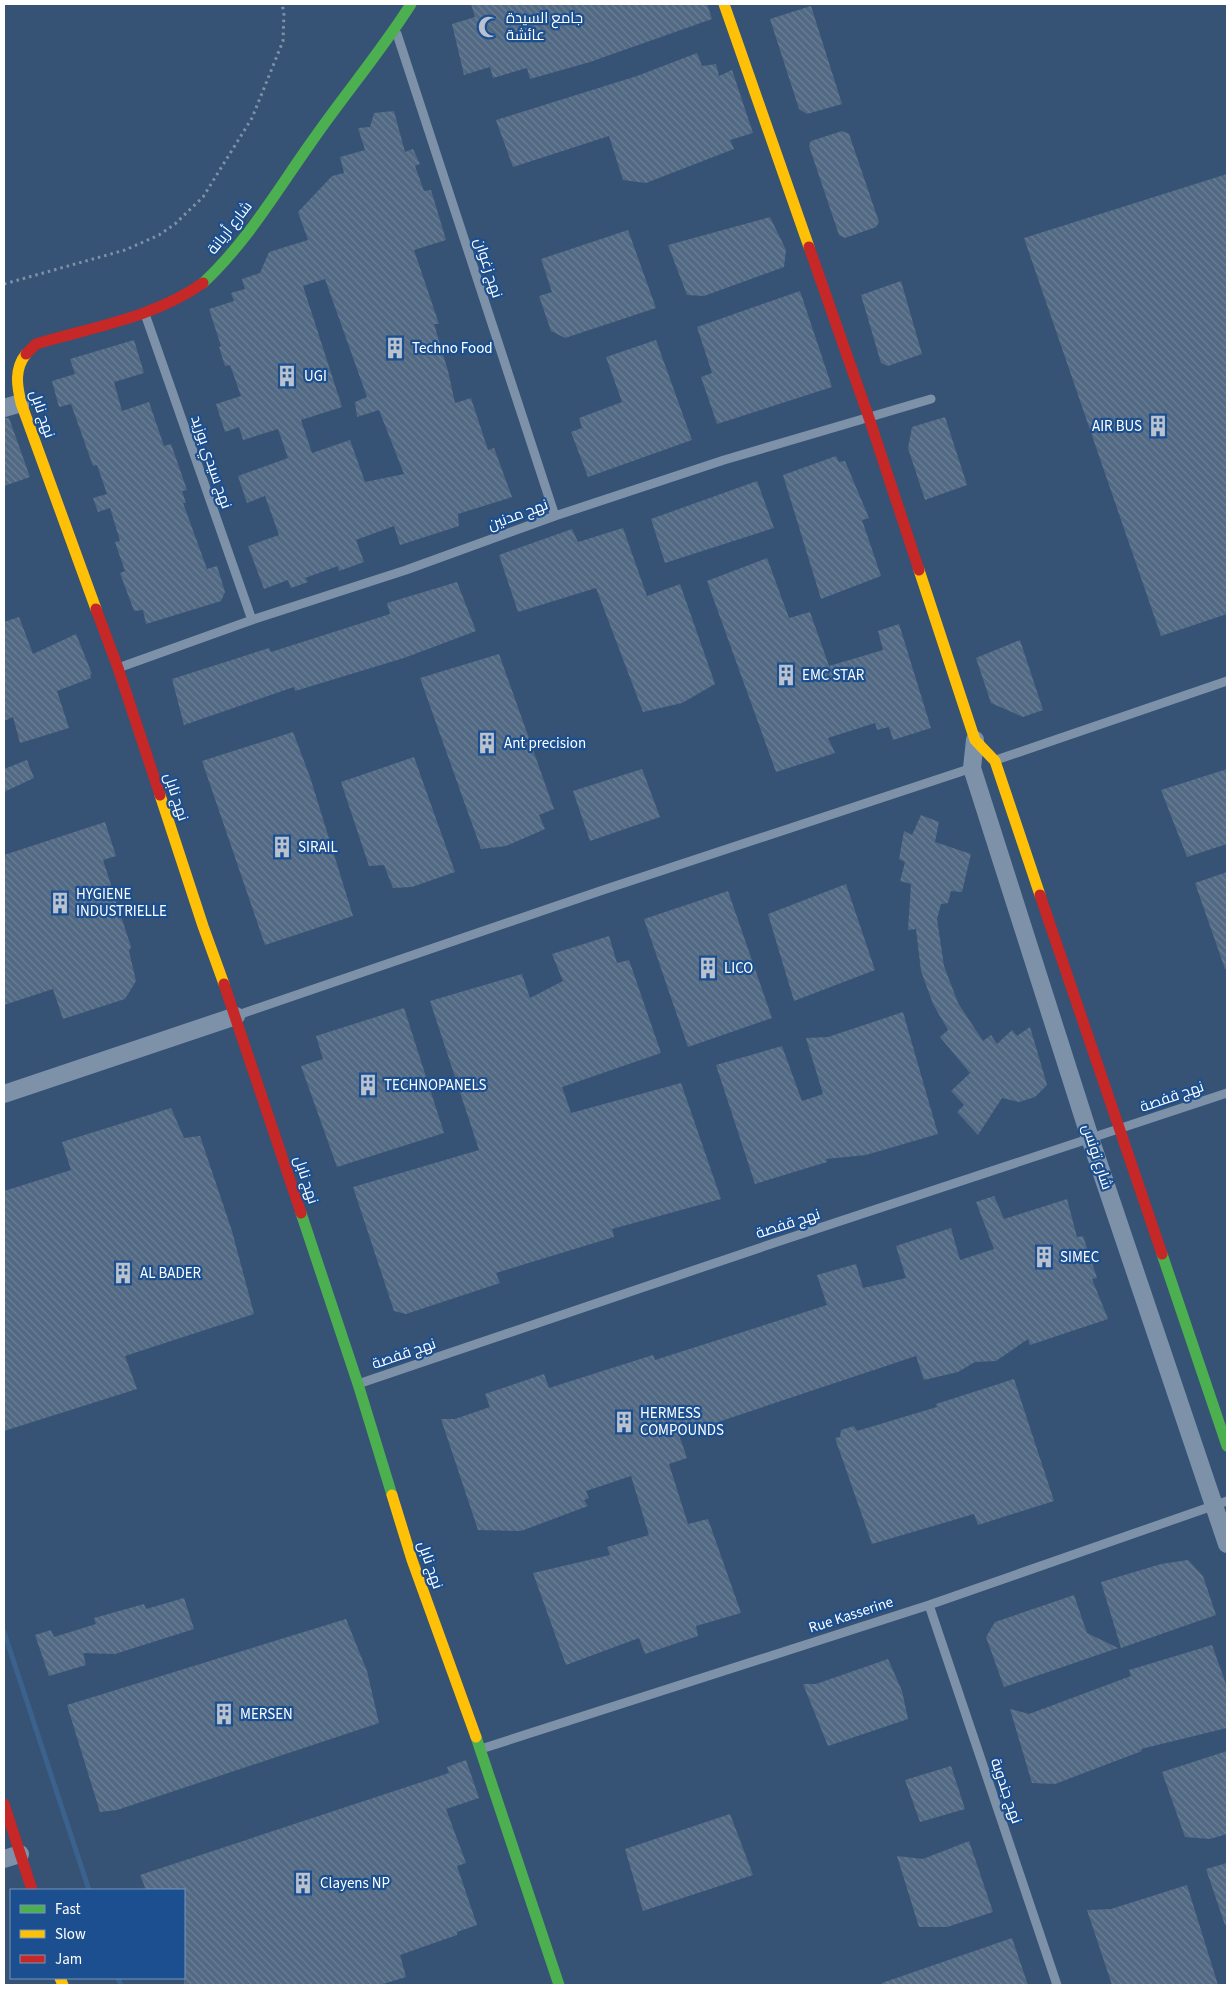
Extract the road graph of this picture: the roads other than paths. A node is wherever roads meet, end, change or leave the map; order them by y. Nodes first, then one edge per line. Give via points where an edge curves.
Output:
1 (411, 4) edge
2 (724, 4) edge
3 (396, 29) junction
4 (145, 314) junction
5 (19, 395) junction
6 (931, 399) dead end
7 (4, 408) edge
8 (869, 418) junction
9 (554, 516) junction
10 (252, 620) junction
11 (118, 668) junction
12 (1227, 681) edge
13 (975, 740) junction
14 (995, 761) junction
15 (972, 768) junction
16 (236, 1016) junction
17 (1227, 1092) edge
18 (4, 1094) edge
19 (1120, 1130) junction
20 (1090, 1138) junction
21 (358, 1384) junction
22 (1227, 1446) edge
23 (1221, 1504) edge
24 (1227, 1544) edge
25 (929, 1605) junction
26 (480, 1749) junction
27 (4, 1804) edge
28 (12, 1856) edge
29 (31, 1889) edge
30 (558, 1985) edge
31 (1057, 1985) edge

1 - 3 street, شارع أريانة
2 - 8 street
3 - 4 street, شارع أريانة via 240,245 209,278 185,296
3 - 9 lane, نهج زغوان
4 - 5 street, شارع أريانة via 36,344 28,350 16,375
4 - 10 lane, نهج سيدي بوزيد
5 - 7 street
5 - 11 street, نهج نابل
6 - 8 lane, نهج مدنين
8 - 9 lane, نهج مدنين via 724,460
8 - 13 street
9 - 10 lane, نهج مدنين via 406,570
10 - 11 lane, نهج مدنين
11 - 16 street, نهج نابل
12 - 14 lane
13 - 14 street
13 - 15 street
14 - 15 lane
14 - 19 street, شارع تونس
15 - 16 lane
15 - 20 street, شارع تونس
16 - 18 street
16 - 21 street, نهج نابل
17 - 19 lane, نهج قفصة
19 - 20 lane, نهج قفصة
19 - 22 street, شارع تونس
20 - 21 lane, نهج قفصة
20 - 23 street, شارع تونس
21 - 26 street, نهج نابل via 412,1560
23 - 24 street, شارع تونس
23 - 25 lane, Rue Kasserine
25 - 26 lane, Rue Kasserine
25 - 31 lane, نهج جندوبة
26 - 30 street, نهج نابل
27 - 28 street
28 - 29 street

